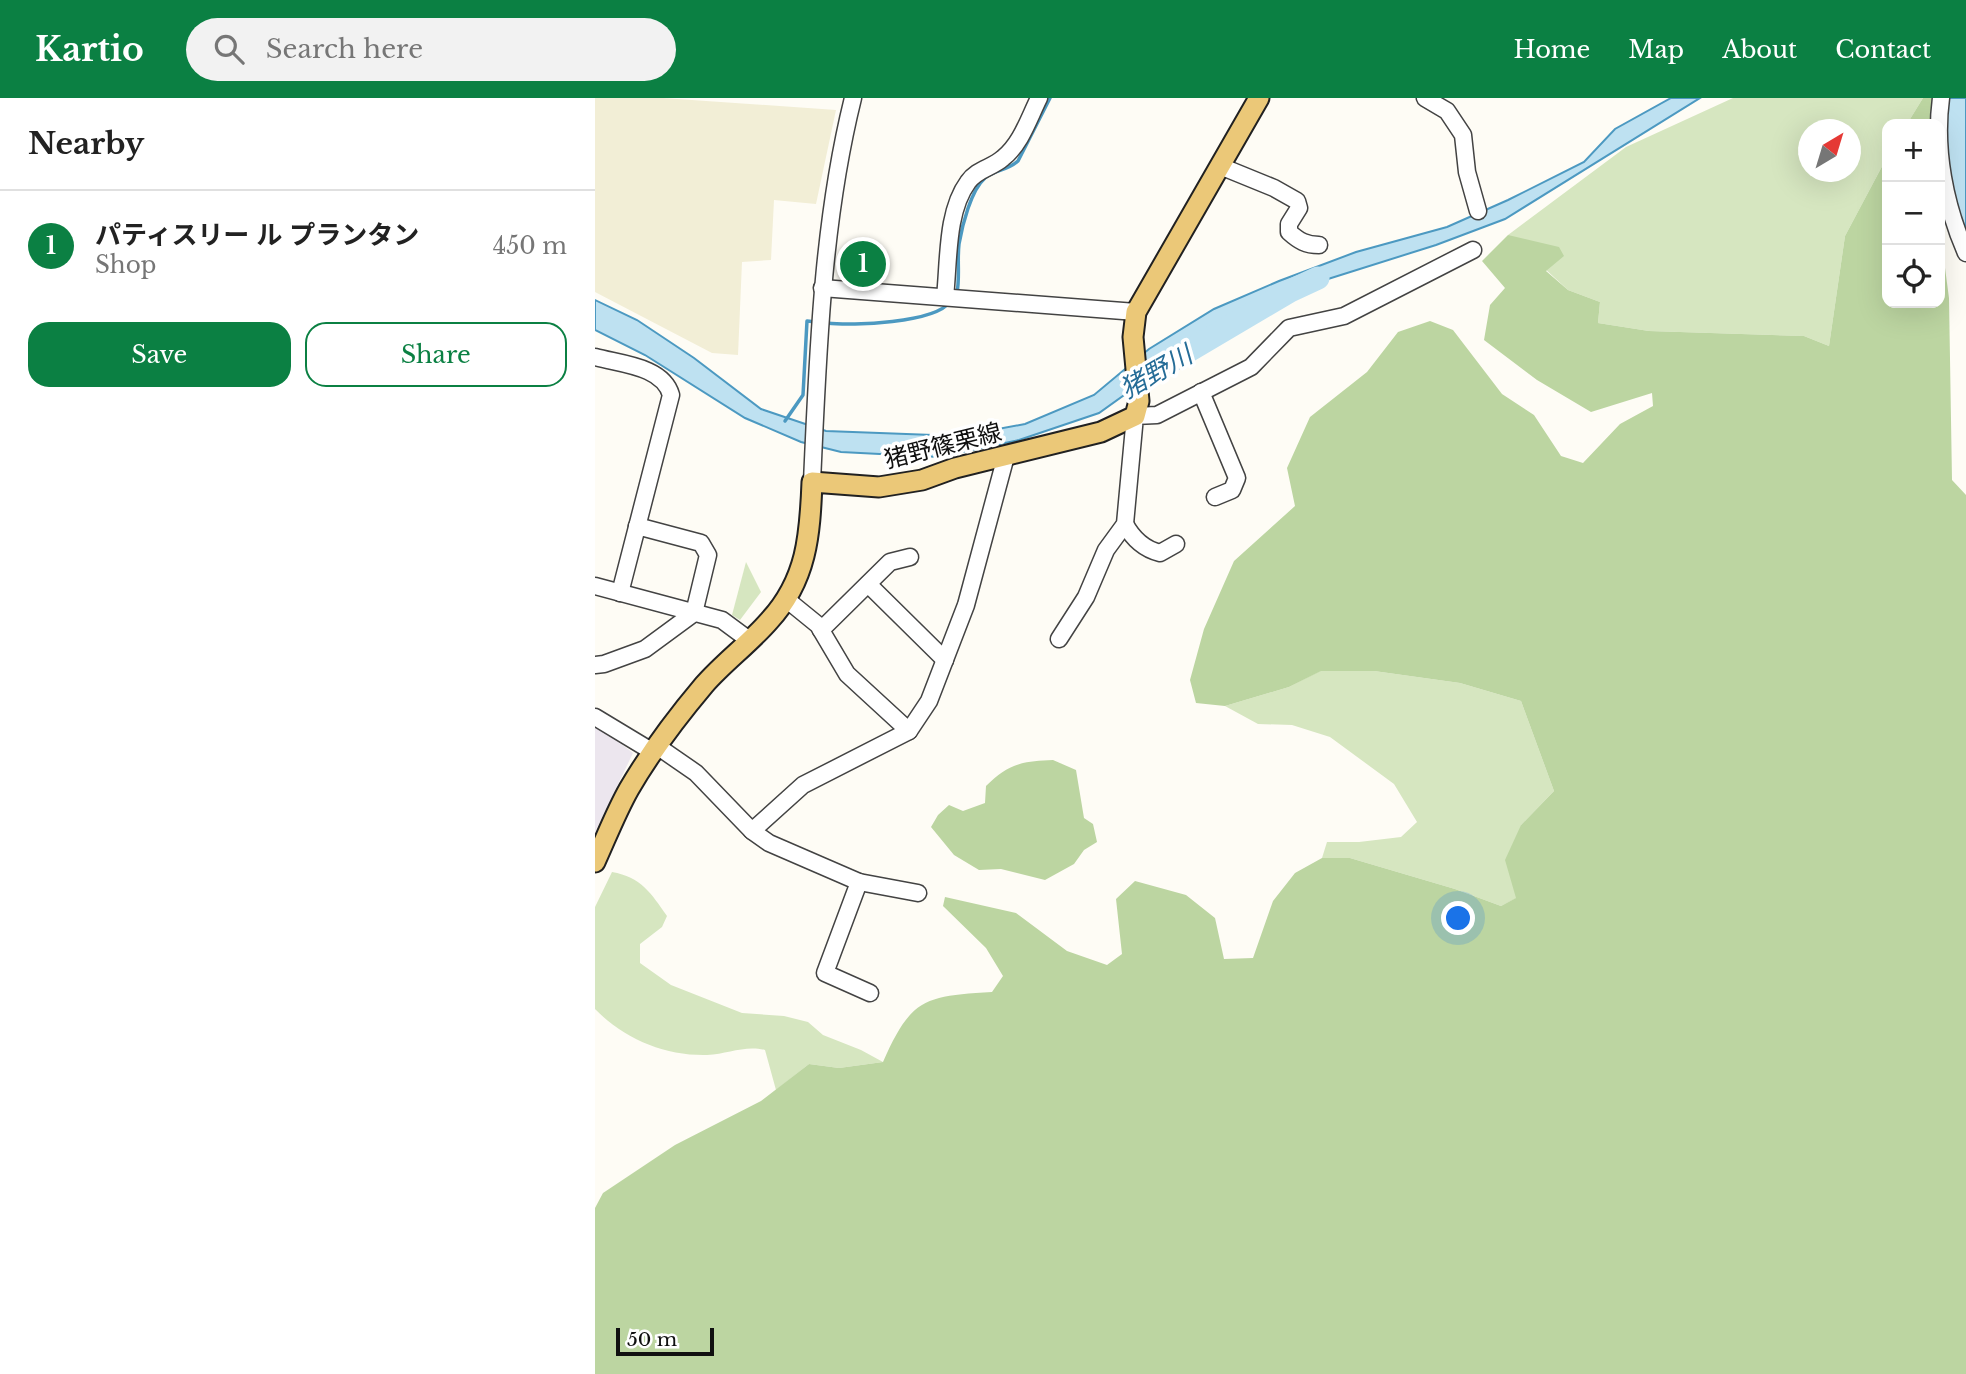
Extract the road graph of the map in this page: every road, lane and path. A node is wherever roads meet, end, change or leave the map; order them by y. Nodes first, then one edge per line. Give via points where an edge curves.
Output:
1 (853, 98) edge
2 (1039, 98) edge
3 (1259, 98) edge
4 (1425, 98) edge
5 (1941, 98) edge
6 (1220, 166) junction
7 (1478, 211) dead end
8 (1319, 245) dead end
9 (1473, 250) dead end
10 (1966, 253) edge
11 (822, 288) junction
12 (945, 298) junction
13 (1136, 312) junction
14 (595, 357) edge
15 (1201, 392) junction
16 (1137, 409) junction
17 (1006, 456) junction
18 (812, 482) junction
19 (1215, 497) dead end
20 (1125, 524) junction
21 (637, 526) junction
22 (1176, 544) dead end
23 (910, 557) dead end
24 (867, 584) junction
25 (595, 586) edge
26 (620, 593) junction
27 (786, 598) junction
28 (694, 612) junction
29 (821, 630) junction
30 (1059, 639) dead end
31 (749, 640) junction
32 (945, 660) junction
33 (595, 665) edge
34 (595, 717) edge
35 (909, 731) junction
36 (655, 749) junction
37 (753, 831) junction
38 (595, 862) edge
39 (859, 882) junction
40 (918, 893) dead end
41 (870, 993) dead end

1 - 11 street
2 - 12 street via 1011,152 979,170 964,188 953,222
3 - 6 main road
4 - 7 street via 1447,111 1463,135
5 - 10 street via 1941,174
6 - 8 street via 1297,201 1299,208 1289,232 1309,245
6 - 13 main road
9 - 15 street via 1344,316 1289,328 1251,367
11 - 12 street
11 - 18 street
12 - 13 street
13 - 16 main road
14 - 21 street via 650,371 669,386 671,395
15 - 16 street via 1157,415
15 - 19 street via 1237,478 1232,490
16 - 17 main road, 猪野篠栗線 via 1101,432
16 - 20 street
17 - 18 main road, 猪野篠栗線 via 879,487
17 - 32 street via 973,584
18 - 27 main road via 807,548
20 - 22 street via 1149,550 1160,553
20 - 30 street via 1106,550 1086,597
21 - 26 street
21 - 28 street via 701,543 708,555
23 - 24 street via 890,562
24 - 29 street
24 - 32 street
25 - 26 street
26 - 28 street
27 - 29 street
27 - 31 main road
28 - 31 street via 722,620
28 - 33 street via 645,649
29 - 35 street via 847,674
31 - 36 main road via 705,684
32 - 35 street via 929,701
34 - 36 street
35 - 37 street via 803,785
36 - 37 street via 696,773
36 - 38 main road via 629,789
37 - 39 street via 769,843
39 - 40 street
39 - 41 street via 825,973

